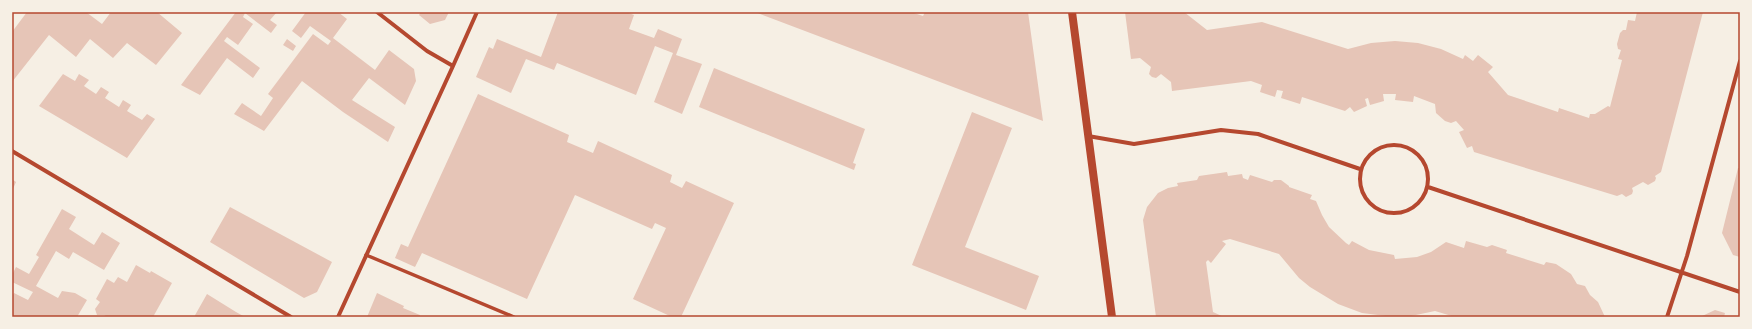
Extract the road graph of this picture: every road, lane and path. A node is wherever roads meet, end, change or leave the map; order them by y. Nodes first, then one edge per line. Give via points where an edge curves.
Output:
1 (377, 12) edge
2 (476, 12) edge
3 (1072, 12) edge
4 (1740, 61) edge
5 (453, 66) junction
6 (1088, 136) junction
7 (12, 151) edge
8 (1360, 169) junction
9 (1428, 187) junction
10 (366, 256) junction
11 (1682, 274) junction
12 (1740, 292) edge
13 (291, 317) edge
14 (338, 317) edge
15 (514, 317) edge
16 (1112, 317) edge
17 (1667, 317) edge

1 - 5 street via 427,51
2 - 5 street
3 - 6 main road
4 - 11 street
5 - 10 street
6 - 8 street via 1134,144 1221,130 1258,134
6 - 16 main road
7 - 13 street
8 - 9 street via 1366,157 1378,147 1401,145 1410,148 1422,158 1426,166
8 - 9 street via 1361,192 1366,200 1376,209 1389,213 1412,208 1423,197
9 - 11 street
10 - 14 street
10 - 15 street
11 - 12 street
11 - 17 street

